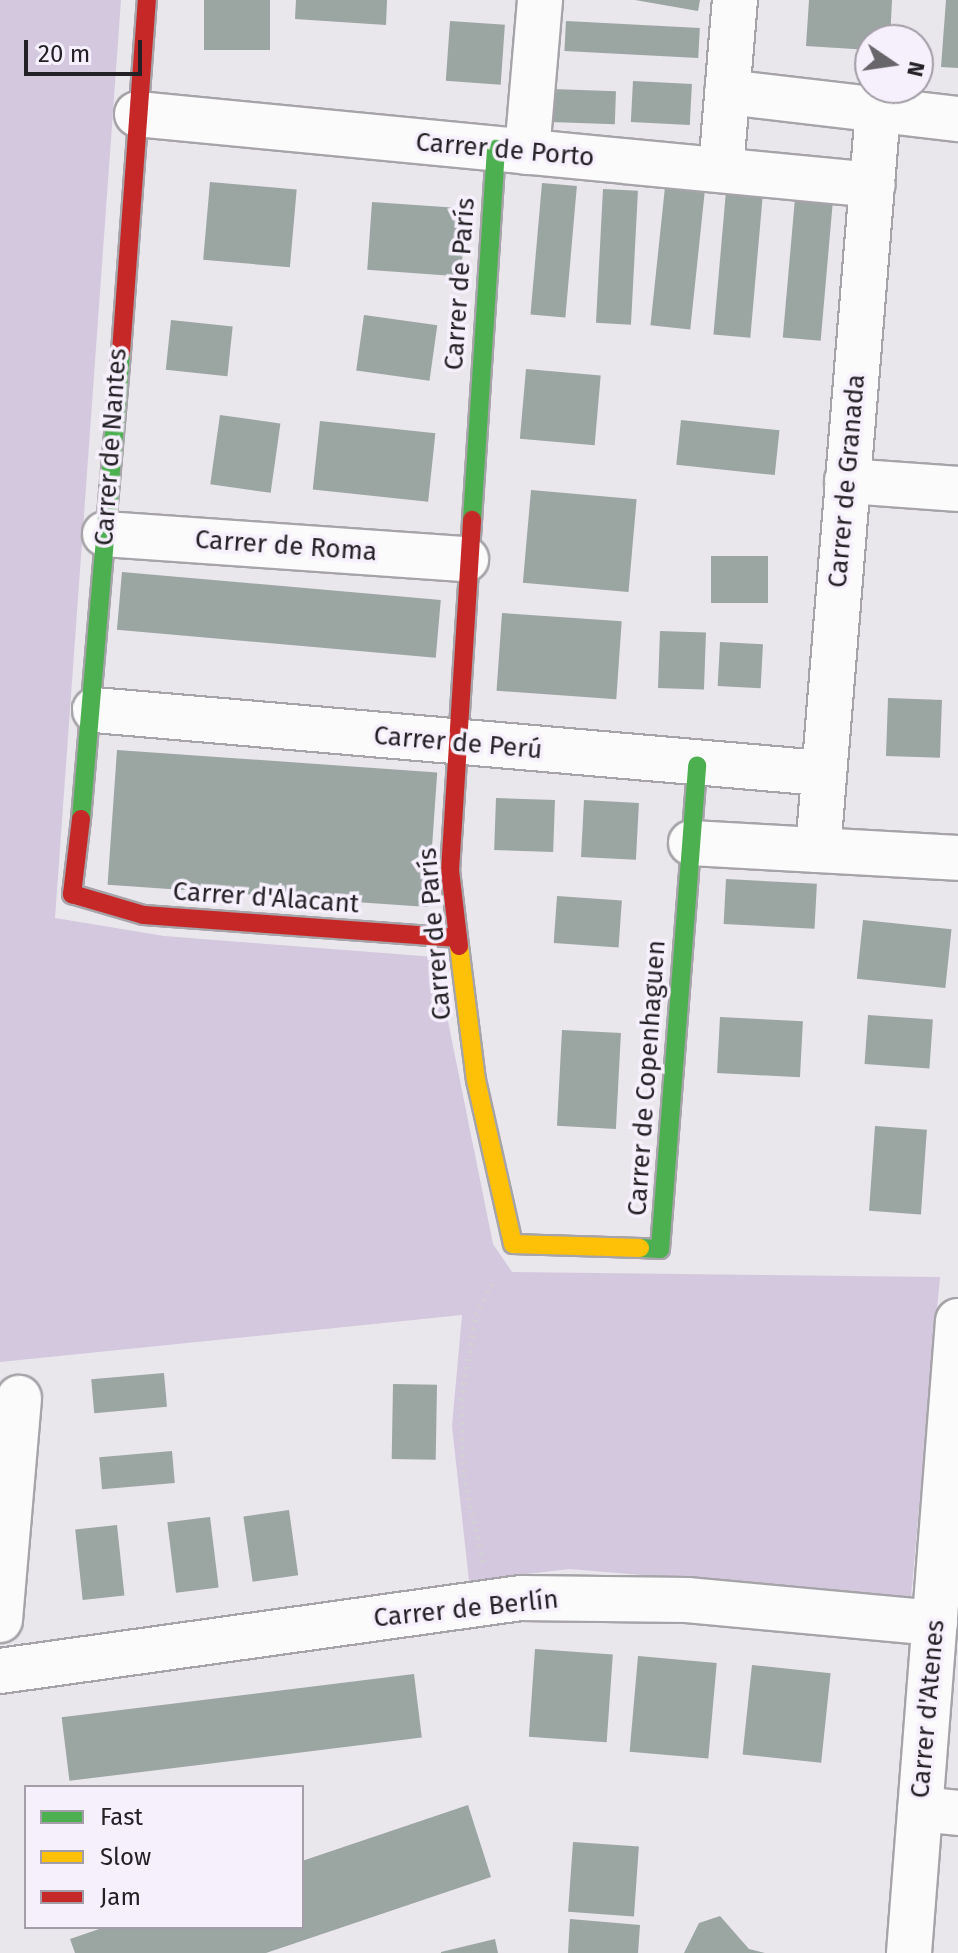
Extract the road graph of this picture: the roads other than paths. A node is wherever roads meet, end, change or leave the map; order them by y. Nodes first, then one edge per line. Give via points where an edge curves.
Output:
1 (147, 0) edge
2 (540, 0) edge
3 (735, 0) edge
4 (727, 92) junction
5 (878, 111) junction
6 (137, 114) junction
7 (958, 119) edge
8 (511, 151) junction
9 (721, 169) junction
10 (873, 185) junction
11 (847, 481) junction
12 (958, 489) edge
13 (105, 534) junction
14 (466, 559) junction
15 (95, 710) junction
16 (456, 743) junction
17 (697, 765) junction
18 (821, 773) junction
19 (691, 843) junction
20 (818, 850) junction
21 (958, 858) edge
22 (72, 894) joint
23 (458, 938) junction
24 (513, 1244) joint
25 (958, 1321) edge
26 (19, 1398) dead end
27 (950, 1528) edge
28 (0, 1620) edge
29 (935, 1623) junction
30 (0, 1671) edge
31 (939, 1811) edge
32 (909, 1953) edge

1 - 6 street, Carrer de Nantes
2 - 8 street
3 - 4 street
4 - 5 street
4 - 9 street
5 - 7 street
5 - 10 street, Carrer de Granada
6 - 8 street, Carrer de Porto
6 - 13 street, Carrer de Nantes
8 - 9 street, Carrer de Porto
8 - 14 street, Carrer de París
9 - 10 street, Carrer de Porto
10 - 11 street, Carrer de Granada
11 - 12 street
11 - 18 street, Carrer de Granada
13 - 14 street, Carrer de Roma
13 - 15 street, Carrer de Nantes
14 - 16 street, Carrer de París
15 - 16 street, Carrer de Perú
15 - 22 street, Carrer de Nantes
16 - 17 street, Carrer de Perú
16 - 23 street, Carrer de París via 450,871
17 - 18 street, Carrer de Perú
17 - 19 street, Carrer de Copenhaguen
18 - 20 street, Carrer de Granada
19 - 20 street
19 - 24 street, Carrer de Copenhaguen via 660,1249
20 - 21 street
22 - 23 street, Carrer d'Alacant via 144,915
23 - 24 street, Carrer de París via 476,1080
25 - 27 street, Carrer d'Atenes
26 - 28 street
27 - 29 street, Carrer d'Atenes
29 - 30 street, Carrer de Berlín via 687,1600 494,1602
29 - 31 street, Carrer d'Atenes
31 - 32 street, Carrer d'Atenes

